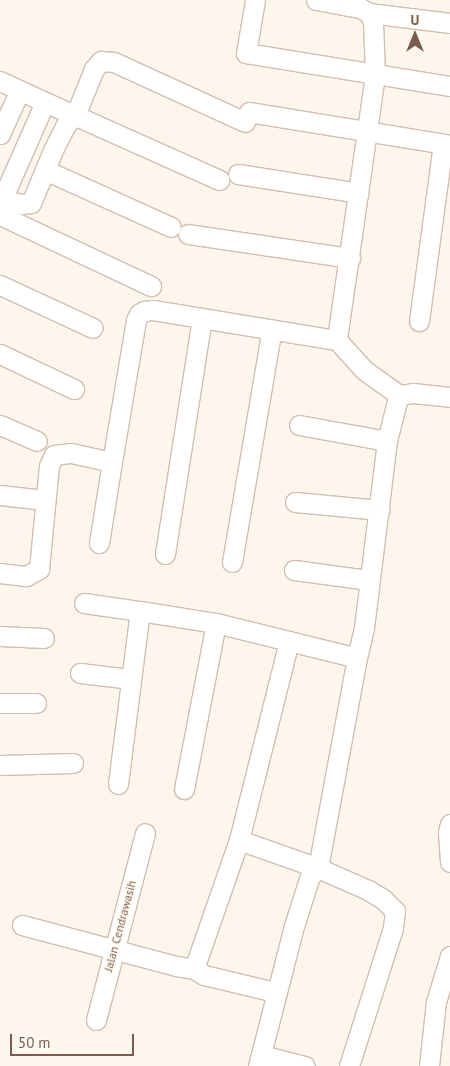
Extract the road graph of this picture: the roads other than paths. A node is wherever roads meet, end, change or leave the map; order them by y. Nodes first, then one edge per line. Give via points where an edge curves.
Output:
1 (255, 0) edge
2 (316, 0) edge
3 (369, 13) junction
4 (450, 23) edge
5 (375, 75) junction
6 (0, 81) edge
7 (450, 86) edge
8 (20, 90) junction
9 (45, 102) junction
10 (75, 116) junction
11 (368, 132) junction
12 (0, 134) edge
13 (447, 145) edge
14 (45, 170) junction
15 (238, 174) dead end
16 (219, 180) dead end
17 (360, 193) junction
18 (0, 205) edge
19 (171, 227) dead end
20 (188, 234) dead end
21 (350, 258) junction
22 (0, 285) edge
23 (151, 286) dead end
24 (202, 318) junction
25 (419, 321) dead end
26 (93, 328) dead end
27 (272, 330) junction
28 (337, 340) junction
29 (0, 354) edge
30 (74, 388) dead end
31 (399, 395) junction
32 (450, 397) edge
33 (299, 424) dead end
34 (0, 425) edge
35 (37, 441) dead end
36 (387, 441) junction
37 (112, 462) junction
38 (0, 494) edge
39 (45, 500) junction
40 (296, 502) dead end
41 (380, 510) junction
42 (99, 543) dead end
43 (164, 554) dead end
44 (232, 562) dead end
45 (294, 570) dead end
46 (0, 573) edge
47 (369, 580) junction
48 (84, 602) dead end
49 (140, 611) junction
50 (216, 623) junction
51 (0, 636) edge
52 (44, 638) dead end
53 (289, 641) junction
54 (357, 658) junction
55 (80, 673) dead end
56 (130, 679) junction
57 (0, 703) edge
58 (36, 703) dead end
59 (73, 763) dead end
60 (0, 765) edge
61 (118, 784) dead end
62 (184, 789) dead end
63 (450, 824) edge
64 (145, 833) dead end
65 (239, 840) junction
66 (450, 862) edge
67 (318, 868) junction
68 (22, 925) dead end
69 (114, 950) junction
70 (450, 956) edge
71 (194, 969) junction
72 (275, 992) junction
73 (96, 1020) dead end
74 (259, 1061) edge
75 (305, 1066) edge
76 (349, 1066) edge
77 (428, 1066) edge

1 - 5 street via 246,53
2 - 3 street via 360,8
3 - 4 street
3 - 5 street via 373,22
5 - 7 street
5 - 11 street
6 - 8 street
8 - 9 street
8 - 12 street
9 - 10 street
9 - 18 street
10 - 11 street via 94,69 101,61 107,60 247,117
10 - 14 street via 66,124
10 - 16 street
11 - 13 street
11 - 17 street
13 - 25 street
14 - 18 street via 30,203
14 - 19 street
15 - 17 street
17 - 21 street
18 - 23 street
20 - 21 street
21 - 28 street
22 - 26 street
24 - 27 street
24 - 37 street via 153,310 139,314
24 - 43 street
27 - 28 street
27 - 44 street
28 - 31 street via 364,370
29 - 30 street
31 - 32 street via 413,393
31 - 36 street
33 - 36 street
34 - 35 street
36 - 41 street
37 - 39 street via 71,453 54,455 49,466
37 - 42 street
38 - 39 street
39 - 46 street via 39,569 26,576
40 - 41 street
41 - 47 street
45 - 47 street
47 - 54 street
48 - 49 street
49 - 50 street
49 - 56 street
50 - 53 street
50 - 62 street
51 - 52 street
53 - 54 street
53 - 65 street
54 - 67 street
55 - 56 street
56 - 61 street
57 - 58 street
59 - 60 street
63 - 66 street
64 - 69 street, Jalan Cendrawasih
65 - 67 street
65 - 71 street
67 - 72 street via 310,876
67 - 76 street via 368,890 395,911 393,928
68 - 69 street
69 - 71 street
69 - 73 street, Jalan Cendrawasih
70 - 77 street via 436,1002
71 - 72 street via 204,975
72 - 74 street
74 - 75 street

